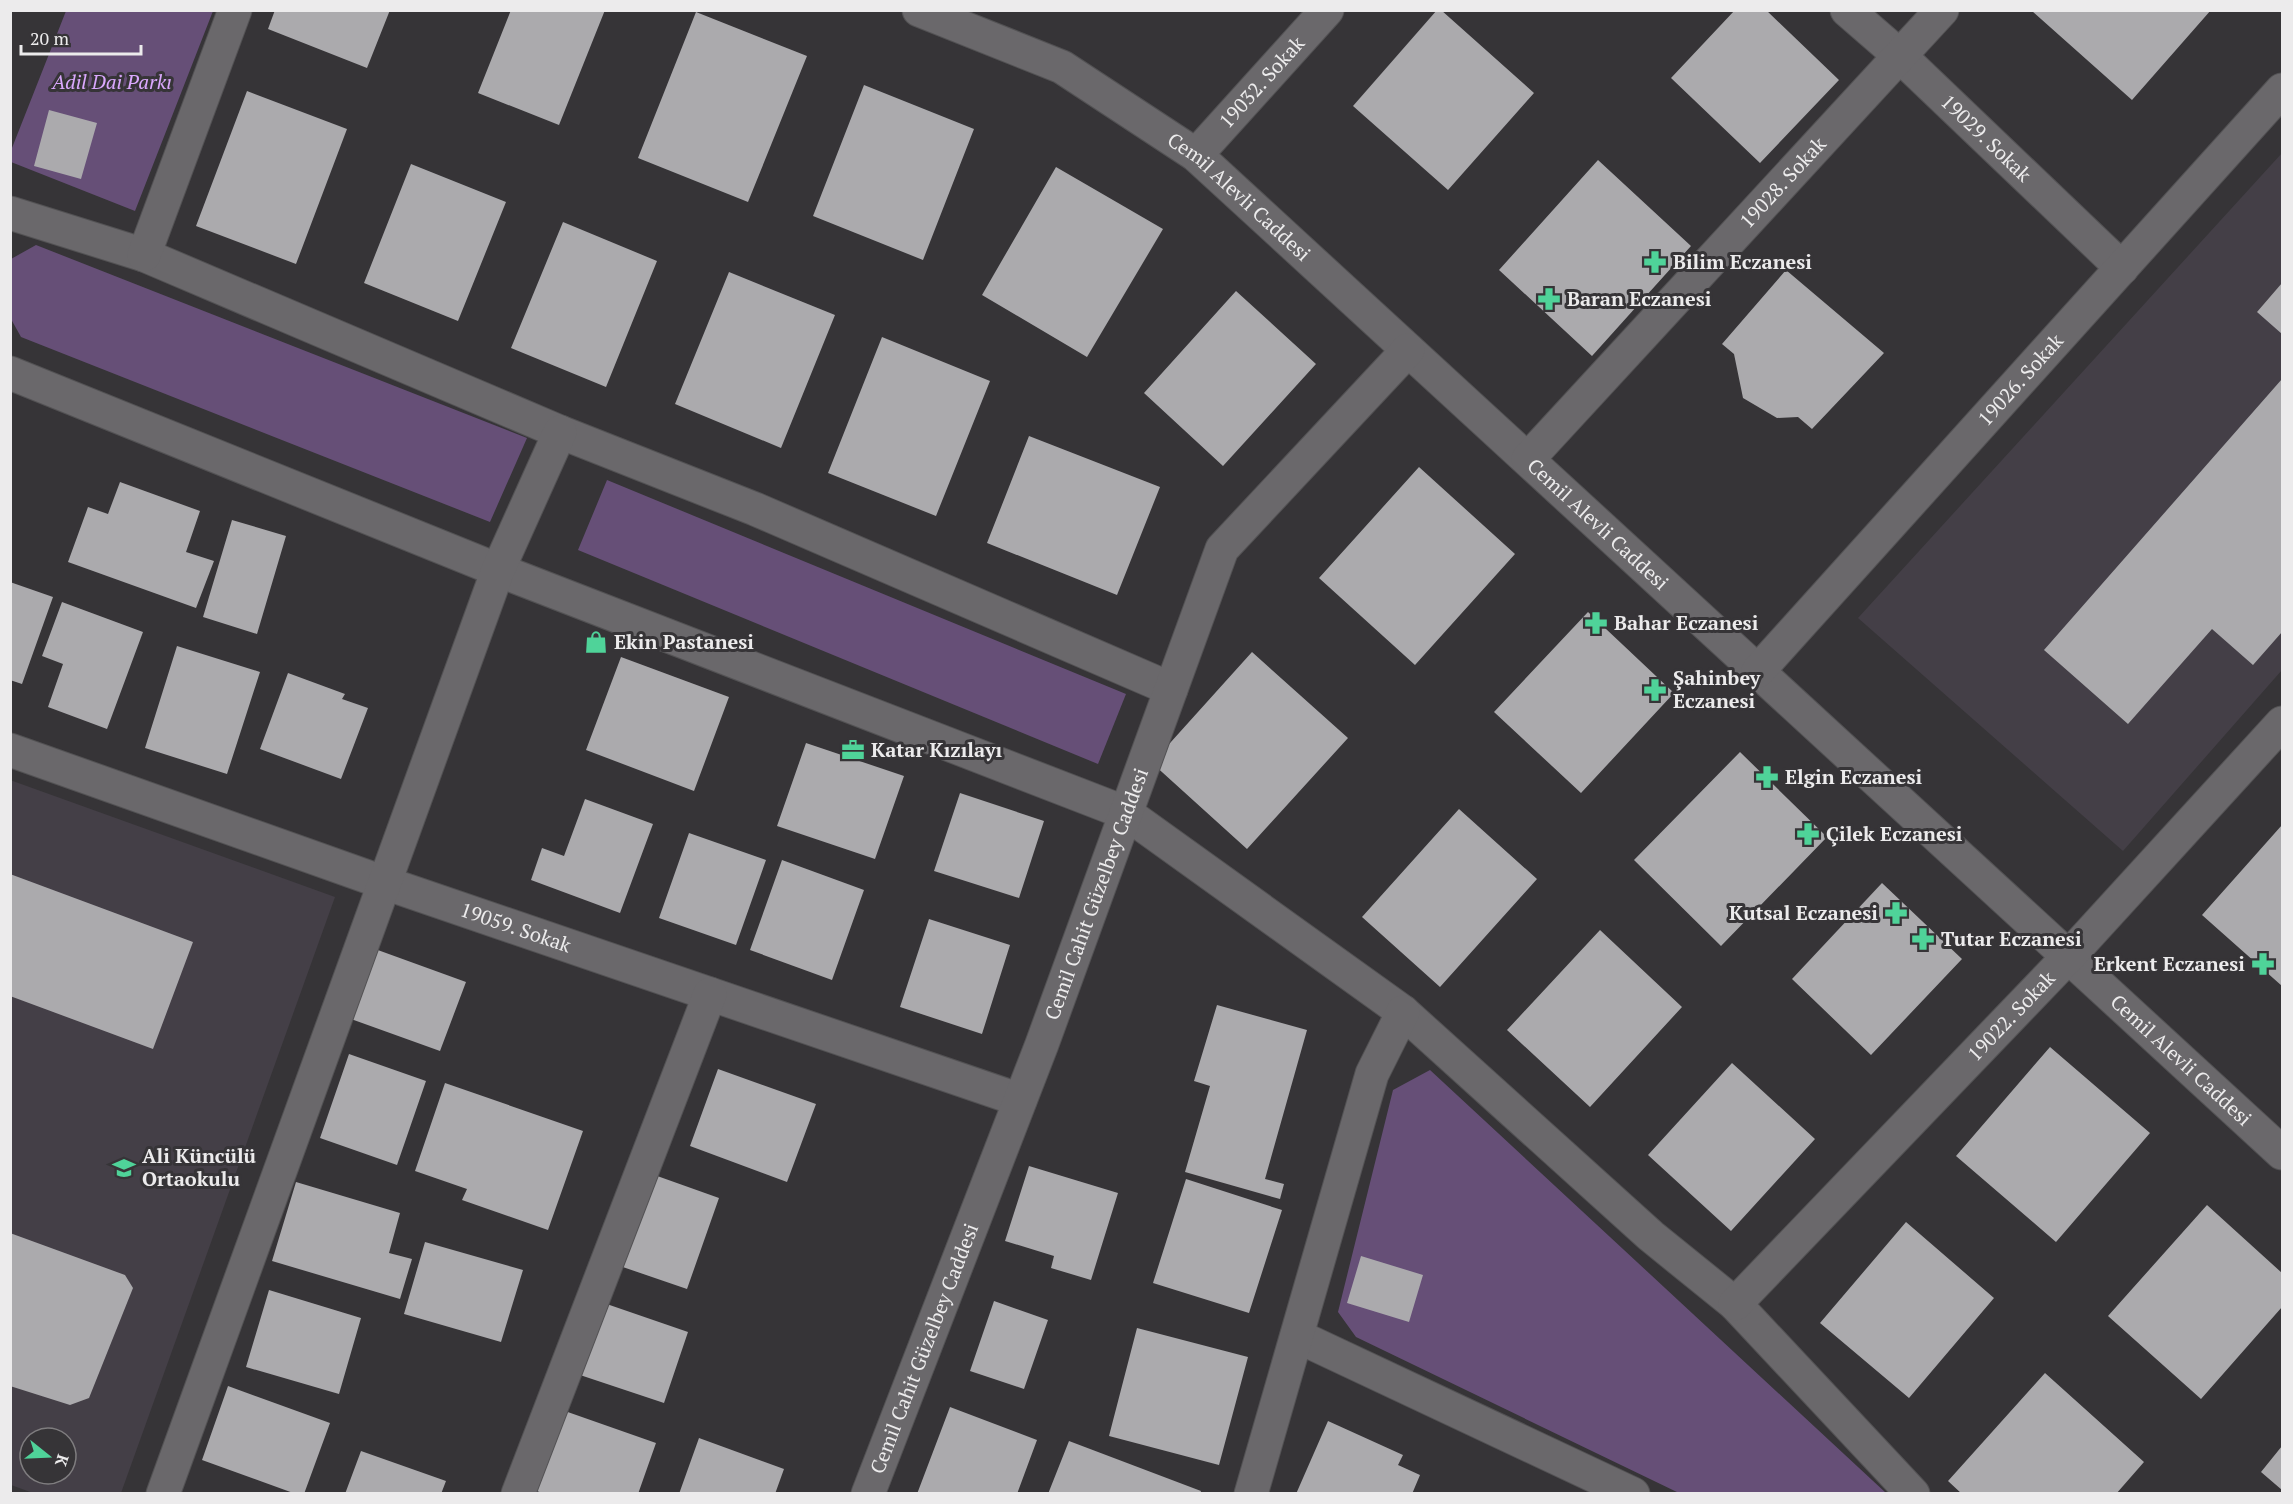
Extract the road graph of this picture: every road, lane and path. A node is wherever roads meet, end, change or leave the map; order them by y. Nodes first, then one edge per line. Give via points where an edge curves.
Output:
1 (235, 10) edge
2 (919, 10) edge
3 (1327, 10) edge
4 (1847, 10) edge
5 (1942, 10) edge
6 (1900, 56) junction
7 (2283, 90) edge
8 (1196, 155) junction
9 (10, 213) edge
10 (144, 255) junction
11 (2122, 268) junction
12 (1408, 350) junction
13 (10, 373) edge
14 (560, 432) junction
15 (1528, 459) junction
16 (498, 570) junction
17 (1758, 671) junction
18 (1171, 689) junction
19 (2283, 723) edge
20 (10, 750) edge
21 (1126, 813) junction
22 (385, 883) junction
23 (2069, 956) junction
24 (710, 994) junction
25 (1402, 1012) junction
26 (1020, 1100) junction
27 (2283, 1153) edge
28 (1735, 1304) junction
29 (1298, 1336) junction
30 (163, 1494) edge
31 (518, 1494) edge
32 (868, 1494) edge
33 (1251, 1494) edge
34 (1633, 1494) edge
35 (1913, 1494) edge

1 - 10 street
2 - 8 street, Cemil Alevli Caddesi via 1062,67
3 - 8 street, 19032. Sokak
4 - 6 street, 19029. Sokak
5 - 6 street, 19028. Sokak
6 - 11 street, 19029. Sokak
6 - 15 street, 19028. Sokak
7 - 11 street, 19026. Sokak
8 - 12 street, Cemil Alevli Caddesi
9 - 10 street
10 - 14 street
11 - 17 street, 19026. Sokak
12 - 15 street, Cemil Alevli Caddesi
12 - 18 street, Cemil Cahit Güzelbey Caddesi via 1222,549
13 - 16 street
14 - 16 street
14 - 18 street via 755,509
15 - 17 street, Cemil Alevli Caddesi
16 - 21 street
16 - 22 street
17 - 23 street, Cemil Alevli Caddesi
18 - 21 street, Cemil Cahit Güzelbey Caddesi
19 - 23 street, 19022. Sokak
20 - 22 street, 19059. Sokak
21 - 25 street
21 - 26 street, Cemil Cahit Güzelbey Caddesi
22 - 24 street, 19059. Sokak
22 - 30 street
23 - 27 street, Cemil Alevli Caddesi
23 - 28 street, 19022. Sokak
24 - 26 street, 19059. Sokak
24 - 31 street
25 - 28 street via 1651,1236
25 - 29 street via 1372,1074
26 - 32 street, Cemil Cahit Güzelbey Caddesi
28 - 35 street
29 - 33 street
29 - 34 street

